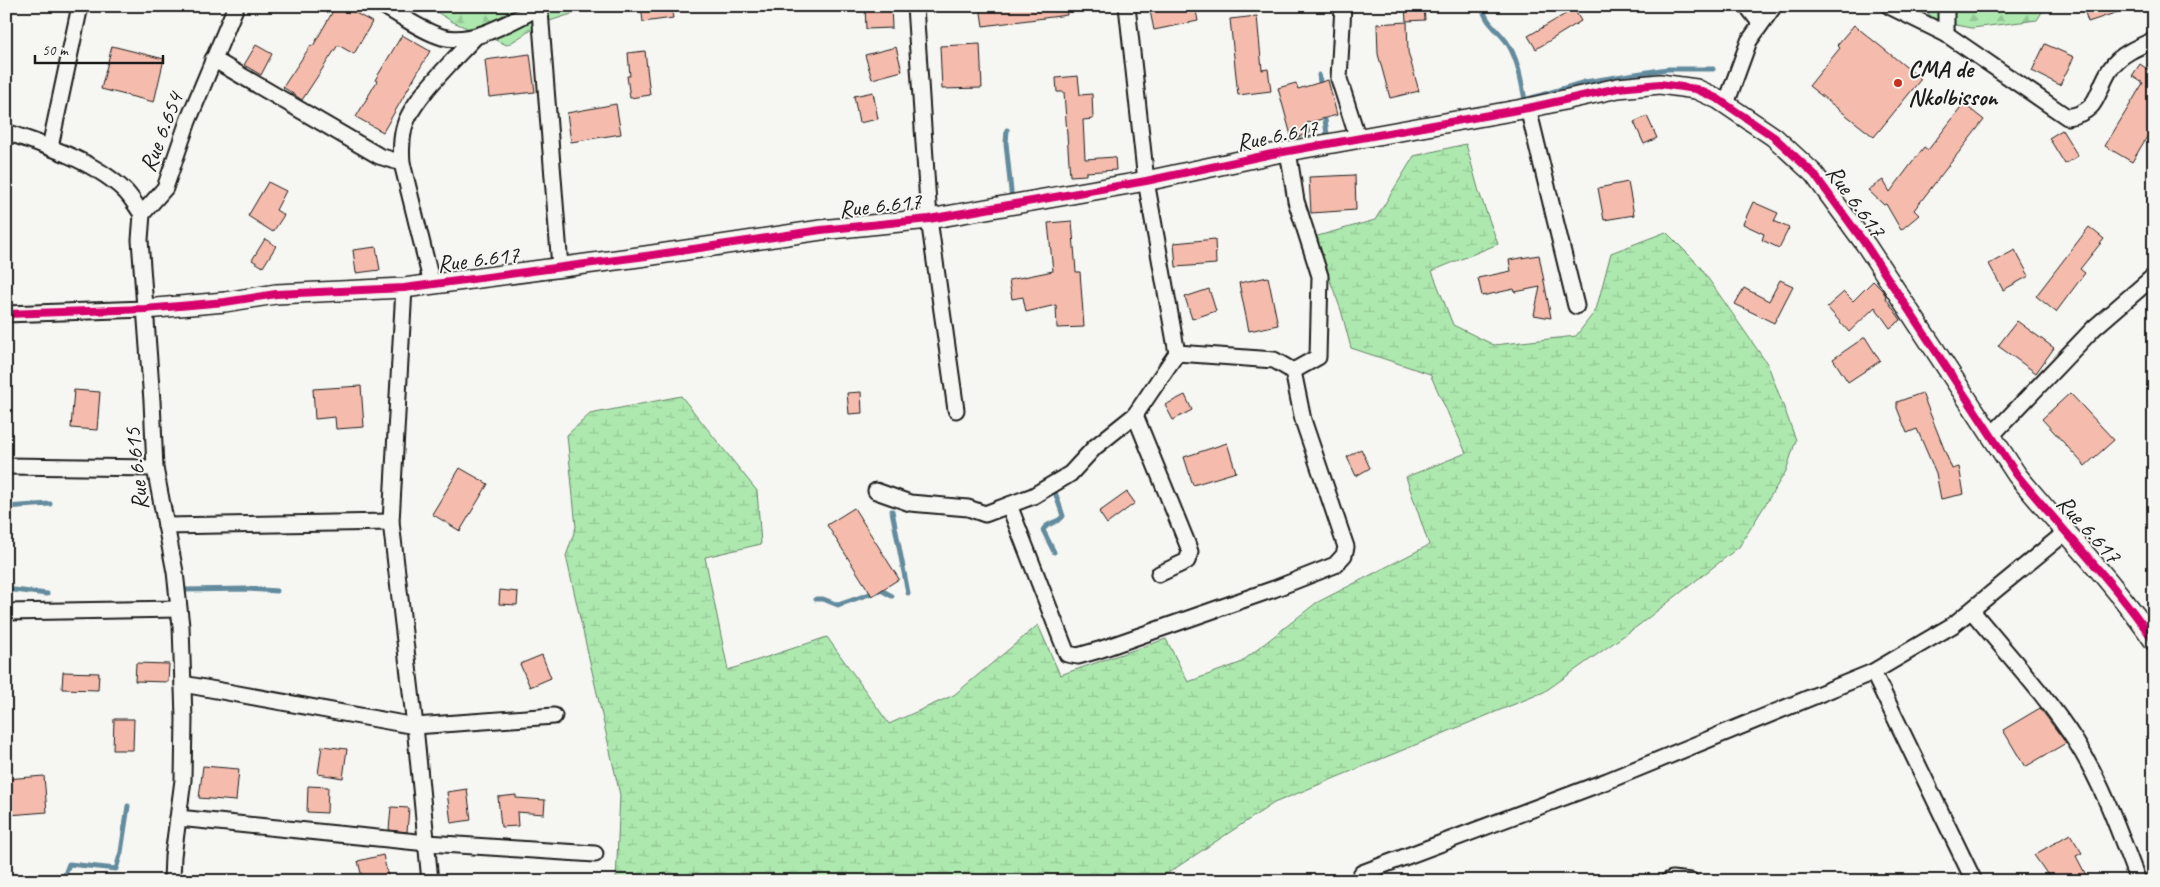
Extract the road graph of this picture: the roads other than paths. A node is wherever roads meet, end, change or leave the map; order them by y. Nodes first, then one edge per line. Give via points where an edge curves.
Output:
1 (80, 6) edge
2 (236, 6) edge
3 (384, 6) edge
4 (915, 6) edge
5 (1127, 6) edge
6 (1343, 6) edge
7 (1747, 6) edge
8 (1774, 6) edge
9 (1889, 6) edge
10 (1946, 6) edge
11 (541, 7) edge
12 (1760, 23) junction
13 (1946, 34) junction
14 (474, 38) junction
15 (2154, 40) edge
16 (214, 59) junction
17 (1726, 104) junction
18 (1528, 108) junction
19 (6, 132) edge
20 (1358, 139) junction
21 (50, 147) junction
22 (1288, 151) junction
23 (402, 163) junction
24 (1146, 181) junction
25 (142, 214) junction
26 (929, 219) junction
27 (560, 267) junction
28 (2154, 276) edge
29 (432, 284) junction
30 (404, 288) junction
31 (1576, 306) dead end
32 (145, 309) junction
33 (6, 314) edge
34 (1177, 353) junction
35 (1293, 371) junction
36 (956, 410) dead end
37 (1136, 415) junction
38 (1991, 436) junction
39 (6, 466) edge
40 (155, 468) junction
41 (876, 490) dead end
42 (1009, 505) junction
43 (391, 522) junction
44 (166, 526) junction
45 (2066, 532) junction
46 (1159, 574) dead end
47 (178, 609) junction
48 (1972, 611) junction
49 (6, 612) edge
50 (2154, 641) edge
51 (1873, 672) junction
52 (183, 684) junction
53 (554, 716) dead end
54 (415, 726) junction
55 (178, 818) junction
56 (427, 843) junction
57 (595, 854) dead end
58 (172, 881) edge
59 (430, 881) edge
60 (1357, 881) edge
61 (1668, 881) edge
62 (1691, 881) edge
63 (1974, 881) edge
64 (2138, 881) edge

1 - 21 street
2 - 16 street, Rue 6.654
3 - 14 street via 441,37
4 - 26 street
5 - 24 street
6 - 20 street via 1340,79
7 - 12 street
8 - 12 street
9 - 13 street
10 - 13 street
11 - 14 street
11 - 27 street
12 - 17 street via 1749,41
13 - 15 street via 2067,116 2081,115 2092,106 2111,67 2121,57
14 - 23 street via 413,110 404,126 400,147
16 - 23 street via 379,156
16 - 25 street, Rue 6.654 via 165,188
17 - 18 street, Rue 6.617 via 1696,89 1660,84 1618,88
17 - 38 street, Rue 6.617 via 1774,137 1814,174 1866,245
18 - 20 street, Rue 6.617
18 - 31 street
19 - 21 street
20 - 22 street, Rue 6.617
21 - 25 street via 106,175 125,190
22 - 24 street, Rue 6.617
22 - 35 street via 1296,201 1320,276 1318,357
23 - 29 street
24 - 26 street, Rue 6.617
24 - 34 street
25 - 32 street, Rue 6.615 via 140,240
26 - 27 street, Rue 6.617 via 821,230
26 - 36 street
27 - 29 street, Rue 6.617
28 - 38 street via 2094,328
29 - 30 street, Rue 6.617
30 - 32 street, Rue 6.617 via 276,294
30 - 43 street
32 - 33 street
32 - 40 street, Rue 6.615
34 - 35 street via 1274,360
34 - 37 street
35 - 42 street via 1303,420 1346,547 1344,556 1335,564 1274,589 1078,656 1067,654
37 - 42 street via 1095,447 1070,474 1033,496
37 - 46 street via 1190,552 1188,561
38 - 45 street, Rue 6.617 via 2017,475
39 - 40 street
40 - 44 street, Rue 6.615
41 - 42 street via 910,503 968,508 985,514
43 - 44 street
43 - 54 street
44 - 47 street, Rue 6.615
45 - 48 street
45 - 50 street, Rue 6.617 via 2130,606
47 - 49 street
47 - 52 street, Rue 6.615
48 - 51 street
48 - 64 street via 2076,743 2094,774
51 - 60 street via 1608,781 1362,873
51 - 63 street
52 - 54 street
52 - 55 street, Rue 6.615 via 183,780
53 - 54 street
54 - 56 street
55 - 56 street
55 - 58 street, Rue 6.615
56 - 57 street
56 - 59 street
61 - 62 street

